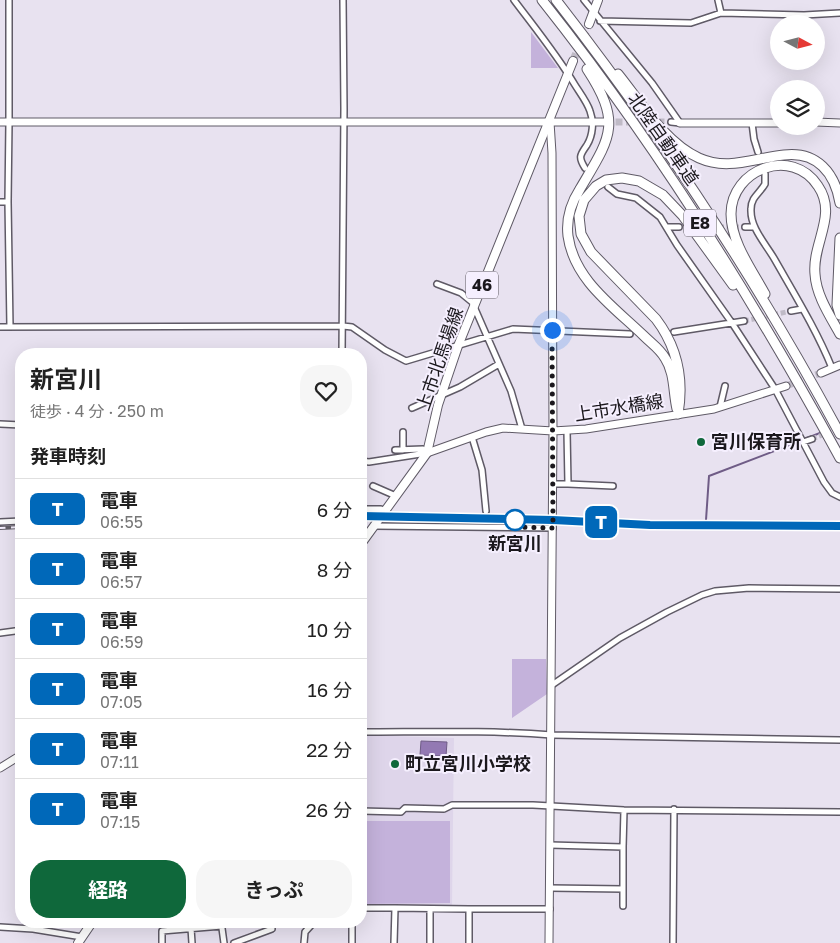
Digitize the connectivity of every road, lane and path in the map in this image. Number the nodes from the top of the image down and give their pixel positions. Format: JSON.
{"nodes":[{"id":1,"x":9,"y":0,"type":"edge"},
{"id":2,"x":343,"y":0,"type":"edge"},
{"id":3,"x":514,"y":0,"type":"edge"},
{"id":4,"x":540,"y":0,"type":"edge"},
{"id":5,"x":584,"y":0,"type":"edge"},
{"id":6,"x":598,"y":0,"type":"edge"},
{"id":7,"x":718,"y":0,"type":"edge"},
{"id":8,"x":558,"y":3,"type":"edge"},
{"id":9,"x":593,"y":13,"type":"junction"},
{"id":10,"x":721,"y":13,"type":"junction"},
{"id":11,"x":840,"y":13,"type":"edge"},
{"id":12,"x":600,"y":21,"type":"junction"},
{"id":13,"x":589,"y":24,"type":"tunnel mouth"},
{"id":14,"x":573,"y":61,"type":"tunnel mouth"},
{"id":15,"x":568,"y":72,"type":"junction"},
{"id":16,"x":344,"y":121,"type":"junction"},
{"id":17,"x":0,"y":122,"type":"edge"},
{"id":18,"x":9,"y":122,"type":"junction"},
{"id":19,"x":550,"y":122,"type":"junction"},
{"id":20,"x":592,"y":122,"type":"junction"},
{"id":21,"x":605,"y":122,"type":"tunnel mouth"},
{"id":22,"x":671,"y":122,"type":"tunnel mouth"},
{"id":23,"x":825,"y":122,"type":"edge"},
{"id":24,"x":680,"y":123,"type":"junction"},
{"id":25,"x":770,"y":123,"type":"edge"},
{"id":26,"x":840,"y":123,"type":"edge"},
{"id":27,"x":752,"y":124,"type":"junction"},
{"id":28,"x":758,"y":152,"type":"dead end"},
{"id":29,"x":585,"y":168,"type":"dead end"},
{"id":30,"x":765,"y":174,"type":"dead end"},
{"id":31,"x":608,"y":187,"type":"dead end"},
{"id":32,"x":0,"y":202,"type":"edge"},
{"id":33,"x":8,"y":202,"type":"junction"},
{"id":34,"x":840,"y":203,"type":"edge"},
{"id":35,"x":667,"y":227,"type":"junction"},
{"id":36,"x":679,"y":227,"type":"dead end"},
{"id":37,"x":744,"y":227,"type":"tunnel mouth"},
{"id":38,"x":754,"y":227,"type":"junction"},
{"id":39,"x":840,"y":238,"type":"edge"},
{"id":40,"x":437,"y":284,"type":"dead end"},
{"id":41,"x":474,"y":307,"type":"junction"},
{"id":42,"x":802,"y":309,"type":"junction"},
{"id":43,"x":791,"y":311,"type":"tunnel mouth"},
{"id":44,"x":840,"y":315,"type":"edge"},
{"id":45,"x":744,"y":321,"type":"tunnel mouth"},
{"id":46,"x":732,"y":323,"type":"junction"},
{"id":47,"x":343,"y":326,"type":"junction"},
{"id":48,"x":0,"y":327,"type":"edge"},
{"id":49,"x":10,"y":327,"type":"junction"},
{"id":50,"x":552,"y":330,"type":"junction"},
{"id":51,"x":674,"y":332,"type":"dead end"},
{"id":52,"x":630,"y":334,"type":"dead end"},
{"id":53,"x":840,"y":334,"type":"edge"},
{"id":54,"x":488,"y":336,"type":"junction"},
{"id":55,"x":458,"y":346,"type":"junction"},
{"id":56,"x":342,"y":348,"type":"edge"},
{"id":57,"x":781,"y":353,"type":"junction"},
{"id":58,"x":499,"y":364,"type":"junction"},
{"id":59,"x":840,"y":365,"type":"edge"},
{"id":60,"x":832,"y":368,"type":"junction"},
{"id":61,"x":821,"y":373,"type":"tunnel mouth"},
{"id":62,"x":725,"y":386,"type":"dead end"},
{"id":63,"x":786,"y":386,"type":"tunnel mouth"},
{"id":64,"x":775,"y":389,"type":"junction"},
{"id":65,"x":441,"y":396,"type":"junction"},
{"id":66,"x":412,"y":408,"type":"dead end"},
{"id":67,"x":720,"y":408,"type":"junction"},
{"id":68,"x":828,"y":411,"type":"junction"},
{"id":69,"x":678,"y":414,"type":"junction"},
{"id":70,"x":0,"y":424,"type":"edge"},
{"id":71,"x":15,"y":425,"type":"edge"},
{"id":72,"x":522,"y":429,"type":"junction"},
{"id":73,"x":553,"y":431,"type":"junction"},
{"id":74,"x":567,"y":431,"type":"junction"},
{"id":75,"x":402,"y":432,"type":"dead end"},
{"id":76,"x":840,"y":434,"type":"edge"},
{"id":77,"x":472,"y":437,"type":"junction"},
{"id":78,"x":812,"y":439,"type":"tunnel mouth"},
{"id":79,"x":803,"y":442,"type":"junction"},
{"id":80,"x":395,"y":450,"type":"dead end"},
{"id":81,"x":403,"y":450,"type":"junction"},
{"id":82,"x":427,"y":453,"type":"junction"},
{"id":83,"x":840,"y":458,"type":"edge"},
{"id":84,"x":367,"y":462,"type":"edge"},
{"id":85,"x":553,"y":484,"type":"junction"},
{"id":86,"x":568,"y":484,"type":"junction"},
{"id":87,"x":373,"y":486,"type":"dead end"},
{"id":88,"x":613,"y":486,"type":"dead end"},
{"id":89,"x":396,"y":496,"type":"junction"},
{"id":90,"x":840,"y":498,"type":"edge"},
{"id":91,"x":367,"y":510,"type":"edge"},
{"id":92,"x":385,"y":511,"type":"junction"},
{"id":93,"x":486,"y":511,"type":"dead end"},
{"id":94,"x":15,"y":521,"type":"edge"},
{"id":95,"x":0,"y":522,"type":"edge"},
{"id":96,"x":374,"y":526,"type":"junction"},
{"id":97,"x":553,"y":528,"type":"junction"},
{"id":98,"x":367,"y":536,"type":"edge"},
{"id":99,"x":840,"y":589,"type":"edge"},
{"id":100,"x":15,"y":632,"type":"dead end"},
{"id":101,"x":0,"y":633,"type":"edge"},
{"id":102,"x":552,"y":685,"type":"junction"},
{"id":103,"x":367,"y":732,"type":"edge"},
{"id":104,"x":552,"y":735,"type":"junction"},
{"id":105,"x":840,"y":740,"type":"edge"},
{"id":106,"x":15,"y":759,"type":"edge"},
{"id":107,"x":0,"y":768,"type":"edge"},
{"id":108,"x":550,"y":807,"type":"junction"},
{"id":109,"x":674,"y":809,"type":"junction"},
{"id":110,"x":624,"y":810,"type":"junction"},
{"id":111,"x":367,"y":811,"type":"edge"},
{"id":112,"x":840,"y":812,"type":"edge"},
{"id":113,"x":550,"y":845,"type":"junction"},
{"id":114,"x":623,"y":847,"type":"junction"},
{"id":115,"x":550,"y":888,"type":"junction"},
{"id":116,"x":623,"y":889,"type":"junction"},
{"id":117,"x":623,"y":906,"type":"dead end"},
{"id":118,"x":367,"y":908,"type":"edge"},
{"id":119,"x":395,"y":908,"type":"junction"},
{"id":120,"x":430,"y":909,"type":"junction"},
{"id":121,"x":469,"y":909,"type":"junction"},
{"id":122,"x":550,"y":910,"type":"junction"},
{"id":123,"x":0,"y":927,"type":"edge"},
{"id":124,"x":15,"y":928,"type":"edge"},
{"id":125,"x":16,"y":928,"type":"edge"},
{"id":126,"x":88,"y":928,"type":"edge"},
{"id":127,"x":191,"y":928,"type":"joint"},
{"id":128,"x":222,"y":928,"type":"edge"},
{"id":129,"x":272,"y":928,"type":"edge"},
{"id":130,"x":309,"y":928,"type":"edge"},
{"id":131,"x":352,"y":928,"type":"edge"},
{"id":132,"x":80,"y":940,"type":"edge"},
{"id":133,"x":162,"y":943,"type":"edge"},
{"id":134,"x":192,"y":943,"type":"edge"},
{"id":135,"x":224,"y":943,"type":"edge"},
{"id":136,"x":234,"y":943,"type":"edge"},
{"id":137,"x":304,"y":943,"type":"edge"},
{"id":138,"x":352,"y":943,"type":"edge"},
{"id":139,"x":394,"y":943,"type":"edge"},
{"id":140,"x":430,"y":943,"type":"edge"},
{"id":141,"x":469,"y":943,"type":"edge"},
{"id":142,"x":549,"y":943,"type":"edge"},
{"id":143,"x":673,"y":943,"type":"edge"}],
"edges":[{"from":1,"to":18,"type":"street"},
{"from":2,"to":16,"type":"street"},
{"from":3,"to":15,"type":"street"},
{"from":4,"to":57,"type":"highway","name":"北陸自動車道","number":"E8"},
{"from":4,"to":69,"type":"highway"},
{"from":5,"to":9,"type":"street"},
{"from":6,"to":9,"type":"main road"},
{"from":7,"to":10,"type":"street"},
{"from":8,"to":34,"type":"highway"},
{"from":8,"to":68,"type":"highway","name":"北陸自動車道","number":"E8"},
{"from":9,"to":12,"type":"street"},
{"from":9,"to":13,"type":"main road"},
{"from":10,"to":11,"type":"street"},
{"from":10,"to":12,"type":"street"},
{"from":12,"to":24,"type":"street"},
{"from":14,"to":15,"type":"main road","name":"上市北馬場線","number":"46"},
{"from":15,"to":19,"type":"main road","name":"上市北馬場線","number":"46"},
{"from":15,"to":20,"type":"street"},
{"from":16,"to":18,"type":"street"},
{"from":16,"to":19,"type":"street"},
{"from":16,"to":47,"type":"street"},
{"from":17,"to":18,"type":"street"},
{"from":18,"to":33,"type":"street"},
{"from":19,"to":20,"type":"street"},
{"from":19,"to":41,"type":"main road","name":"上市北馬場線","number":"46"},
{"from":19,"to":50,"type":"street"},
{"from":20,"to":21,"type":"street"},
{"from":20,"to":29,"type":"street"},
{"from":22,"to":24,"type":"street"},
{"from":23,"to":26,"type":"street"},
{"from":24,"to":27,"type":"street"},
{"from":25,"to":27,"type":"street"},
{"from":27,"to":28,"type":"street"},
{"from":30,"to":38,"type":"street"},
{"from":31,"to":35,"type":"street"},
{"from":32,"to":33,"type":"street"},
{"from":33,"to":49,"type":"street"},
{"from":35,"to":36,"type":"street"},
{"from":35,"to":46,"type":"street"},
{"from":37,"to":38,"type":"street"},
{"from":38,"to":42,"type":"street"},
{"from":39,"to":44,"type":"highway"},
{"from":40,"to":41,"type":"street"},
{"from":41,"to":54,"type":"street"},
{"from":41,"to":55,"type":"main road","name":"上市北馬場線","number":"46"},
{"from":42,"to":43,"type":"street"},
{"from":42,"to":60,"type":"street"},
{"from":45,"to":46,"type":"street"},
{"from":46,"to":51,"type":"street"},
{"from":46,"to":64,"type":"street"},
{"from":47,"to":49,"type":"street"},
{"from":47,"to":55,"type":"street"},
{"from":47,"to":56,"type":"street"},
{"from":48,"to":49,"type":"street"},
{"from":50,"to":52,"type":"street"},
{"from":50,"to":54,"type":"street"},
{"from":50,"to":73,"type":"street"},
{"from":53,"to":68,"type":"highway"},
{"from":54,"to":55,"type":"street"},
{"from":54,"to":58,"type":"street"},
{"from":55,"to":65,"type":"main road","name":"上市北馬場線","number":"46"},
{"from":57,"to":69,"type":"highway"},
{"from":57,"to":83,"type":"highway","name":"北陸自動車道","number":"E8"},
{"from":58,"to":65,"type":"street"},
{"from":58,"to":72,"type":"street"},
{"from":59,"to":60,"type":"street"},
{"from":60,"to":61,"type":"street"},
{"from":62,"to":67,"type":"street"},
{"from":63,"to":64,"type":"street","name":"上市水橋線"},
{"from":64,"to":67,"type":"street","name":"上市水橋線"},
{"from":64,"to":79,"type":"street"},
{"from":65,"to":66,"type":"street"},
{"from":65,"to":82,"type":"main road","name":"上市北馬場線","number":"46"},
{"from":67,"to":69,"type":"street","name":"上市水橋線"},
{"from":68,"to":76,"type":"highway","name":"北陸自動車道","number":"E8"},
{"from":69,"to":74,"type":"street","name":"上市水橋線"},
{"from":70,"to":71,"type":"street"},
{"from":72,"to":73,"type":"street","name":"上市水橋線"},
{"from":72,"to":77,"type":"street","name":"上市水橋線"},
{"from":73,"to":74,"type":"street","name":"上市水橋線"},
{"from":73,"to":85,"type":"street"},
{"from":74,"to":86,"type":"street"},
{"from":75,"to":81,"type":"street"},
{"from":77,"to":82,"type":"street","name":"上市水橋線"},
{"from":77,"to":93,"type":"street"},
{"from":78,"to":79,"type":"street"},
{"from":79,"to":90,"type":"street"},
{"from":80,"to":81,"type":"street"},
{"from":81,"to":82,"type":"street"},
{"from":82,"to":84,"type":"street"},
{"from":82,"to":89,"type":"main road","name":"上市北馬場線","number":"46"},
{"from":85,"to":86,"type":"street"},
{"from":85,"to":97,"type":"street"},
{"from":86,"to":88,"type":"street"},
{"from":87,"to":89,"type":"street"},
{"from":89,"to":92,"type":"main road","name":"上市北馬場線","number":"46"},
{"from":91,"to":92,"type":"street"},
{"from":92,"to":96,"type":"main road","name":"上市北馬場線","number":"46"},
{"from":94,"to":95,"type":"street"},
{"from":96,"to":97,"type":"street"},
{"from":96,"to":98,"type":"main road","name":"上市北馬場線","number":"46"},
{"from":97,"to":102,"type":"street"},
{"from":99,"to":102,"type":"street"},
{"from":100,"to":101,"type":"street"},
{"from":102,"to":104,"type":"street"},
{"from":103,"to":104,"type":"street"},
{"from":104,"to":105,"type":"street"},
{"from":104,"to":108,"type":"street"},
{"from":106,"to":107,"type":"street"},
{"from":108,"to":110,"type":"street"},
{"from":108,"to":111,"type":"street"},
{"from":108,"to":113,"type":"street"},
{"from":109,"to":110,"type":"street"},
{"from":109,"to":112,"type":"street"},
{"from":109,"to":143,"type":"street"},
{"from":110,"to":114,"type":"street"},
{"from":113,"to":114,"type":"street"},
{"from":113,"to":115,"type":"street"},
{"from":114,"to":116,"type":"street"},
{"from":115,"to":116,"type":"street"},
{"from":115,"to":122,"type":"street"},
{"from":116,"to":117,"type":"street"},
{"from":118,"to":119,"type":"street"},
{"from":119,"to":120,"type":"street"},
{"from":119,"to":139,"type":"street"},
{"from":120,"to":121,"type":"street"},
{"from":120,"to":140,"type":"street"},
{"from":121,"to":122,"type":"street"},
{"from":121,"to":141,"type":"street"},
{"from":122,"to":142,"type":"street"},
{"from":123,"to":124,"type":"street"},
{"from":125,"to":132,"type":"street"},
{"from":126,"to":132,"type":"main road"},
{"from":127,"to":133,"type":"street"},
{"from":127,"to":134,"type":"street"},
{"from":128,"to":135,"type":"street"},
{"from":129,"to":136,"type":"street"},
{"from":130,"to":137,"type":"street"},
{"from":131,"to":138,"type":"street"}]}
